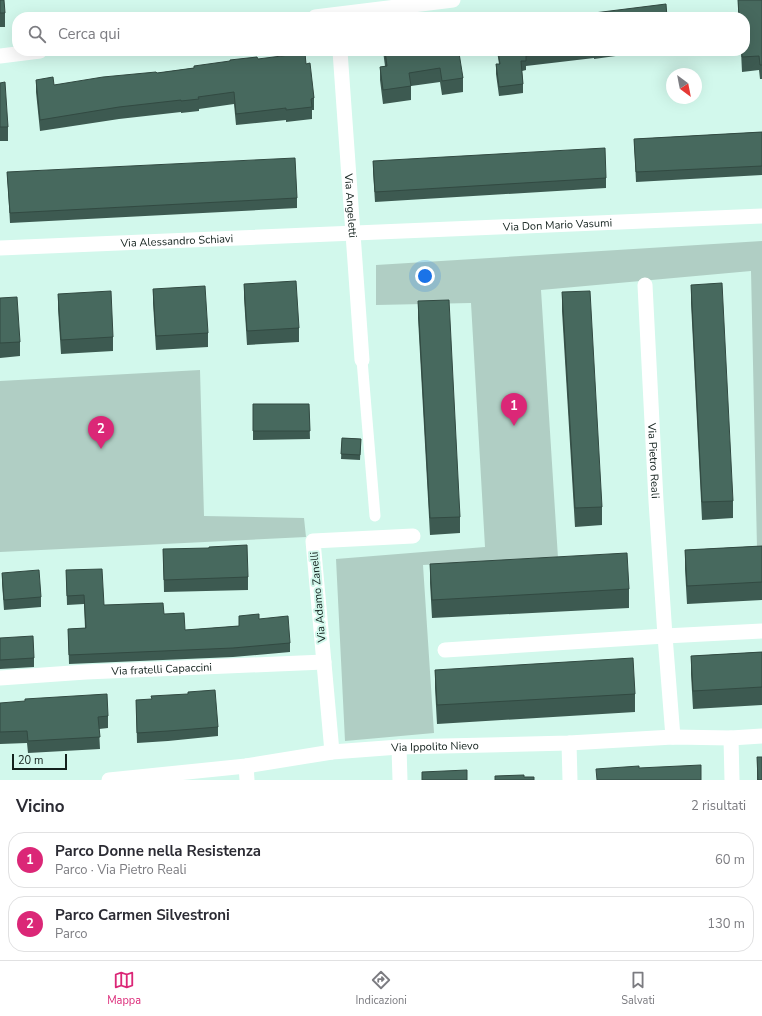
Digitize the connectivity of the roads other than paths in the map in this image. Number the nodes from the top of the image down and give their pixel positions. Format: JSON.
{"nodes":[{"id":1,"x":454,"y":0,"type":"edge"},
{"id":2,"x":367,"y":12,"type":"edge"},
{"id":3,"x":12,"y":54,"type":"edge"},
{"id":4,"x":0,"y":56,"type":"edge"},
{"id":5,"x":340,"y":56,"type":"edge"},
{"id":6,"x":762,"y":216,"type":"edge"},
{"id":7,"x":353,"y":234,"type":"junction"},
{"id":8,"x":0,"y":248,"type":"edge"},
{"id":9,"x":645,"y":285,"type":"dead end"},
{"id":10,"x":362,"y":360,"type":"joint"},
{"id":11,"x":375,"y":516,"type":"dead end"},
{"id":12,"x":413,"y":536,"type":"dead end"},
{"id":13,"x":762,"y":631,"type":"edge"},
{"id":14,"x":665,"y":636,"type":"junction"},
{"id":15,"x":445,"y":650,"type":"dead end"},
{"id":16,"x":324,"y":662,"type":"junction"},
{"id":17,"x":0,"y":678,"type":"edge"},
{"id":18,"x":762,"y":736,"type":"edge"},
{"id":19,"x":673,"y":737,"type":"junction"},
{"id":20,"x":731,"y":738,"type":"junction"},
{"id":21,"x":569,"y":743,"type":"junction"},
{"id":22,"x":399,"y":747,"type":"junction"},
{"id":23,"x":332,"y":752,"type":"junction"},
{"id":24,"x":247,"y":773,"type":"edge"},
{"id":25,"x":109,"y":780,"type":"edge"},
{"id":26,"x":400,"y":780,"type":"edge"},
{"id":27,"x":570,"y":780,"type":"edge"},
{"id":28,"x":732,"y":780,"type":"edge"}],
"edges":[{"from":1,"to":2,"type":"street"},
{"from":3,"to":4,"type":"street"},
{"from":5,"to":7,"type":"street","name":"Via Angeletti"},
{"from":6,"to":7,"type":"street","name":"Via Don Mario Vasumi"},
{"from":7,"to":8,"type":"street","name":"Via Alessandro Schiavi"},
{"from":7,"to":10,"type":"street","name":"Via Angeletti"},
{"from":9,"to":14,"type":"street","name":"Via Pietro Reali"},
{"from":10,"to":11,"type":"street"},
{"from":12,"to":16,"type":"street","name":"Via Adamo Zanelli"},
{"from":13,"to":14,"type":"street"},
{"from":14,"to":15,"type":"street"},
{"from":14,"to":19,"type":"street","name":"Via Pietro Reali"},
{"from":16,"to":17,"type":"street","name":"Via fratelli Capaccini"},
{"from":16,"to":23,"type":"street","name":"Via Adamo Zanelli"},
{"from":18,"to":20,"type":"street","name":"Via Ippolito Nievo"},
{"from":19,"to":20,"type":"street","name":"Via Ippolito Nievo"},
{"from":19,"to":21,"type":"street","name":"Via Ippolito Nievo"},
{"from":20,"to":28,"type":"street"},
{"from":21,"to":22,"type":"street","name":"Via Ippolito Nievo"},
{"from":21,"to":27,"type":"street"},
{"from":22,"to":23,"type":"street","name":"Via Ippolito Nievo"},
{"from":22,"to":26,"type":"street"},
{"from":23,"to":24,"type":"street","name":"Via Ippolito Nievo"},
{"from":24,"to":25,"type":"street","name":"Via Ippolito Nievo"}]}
